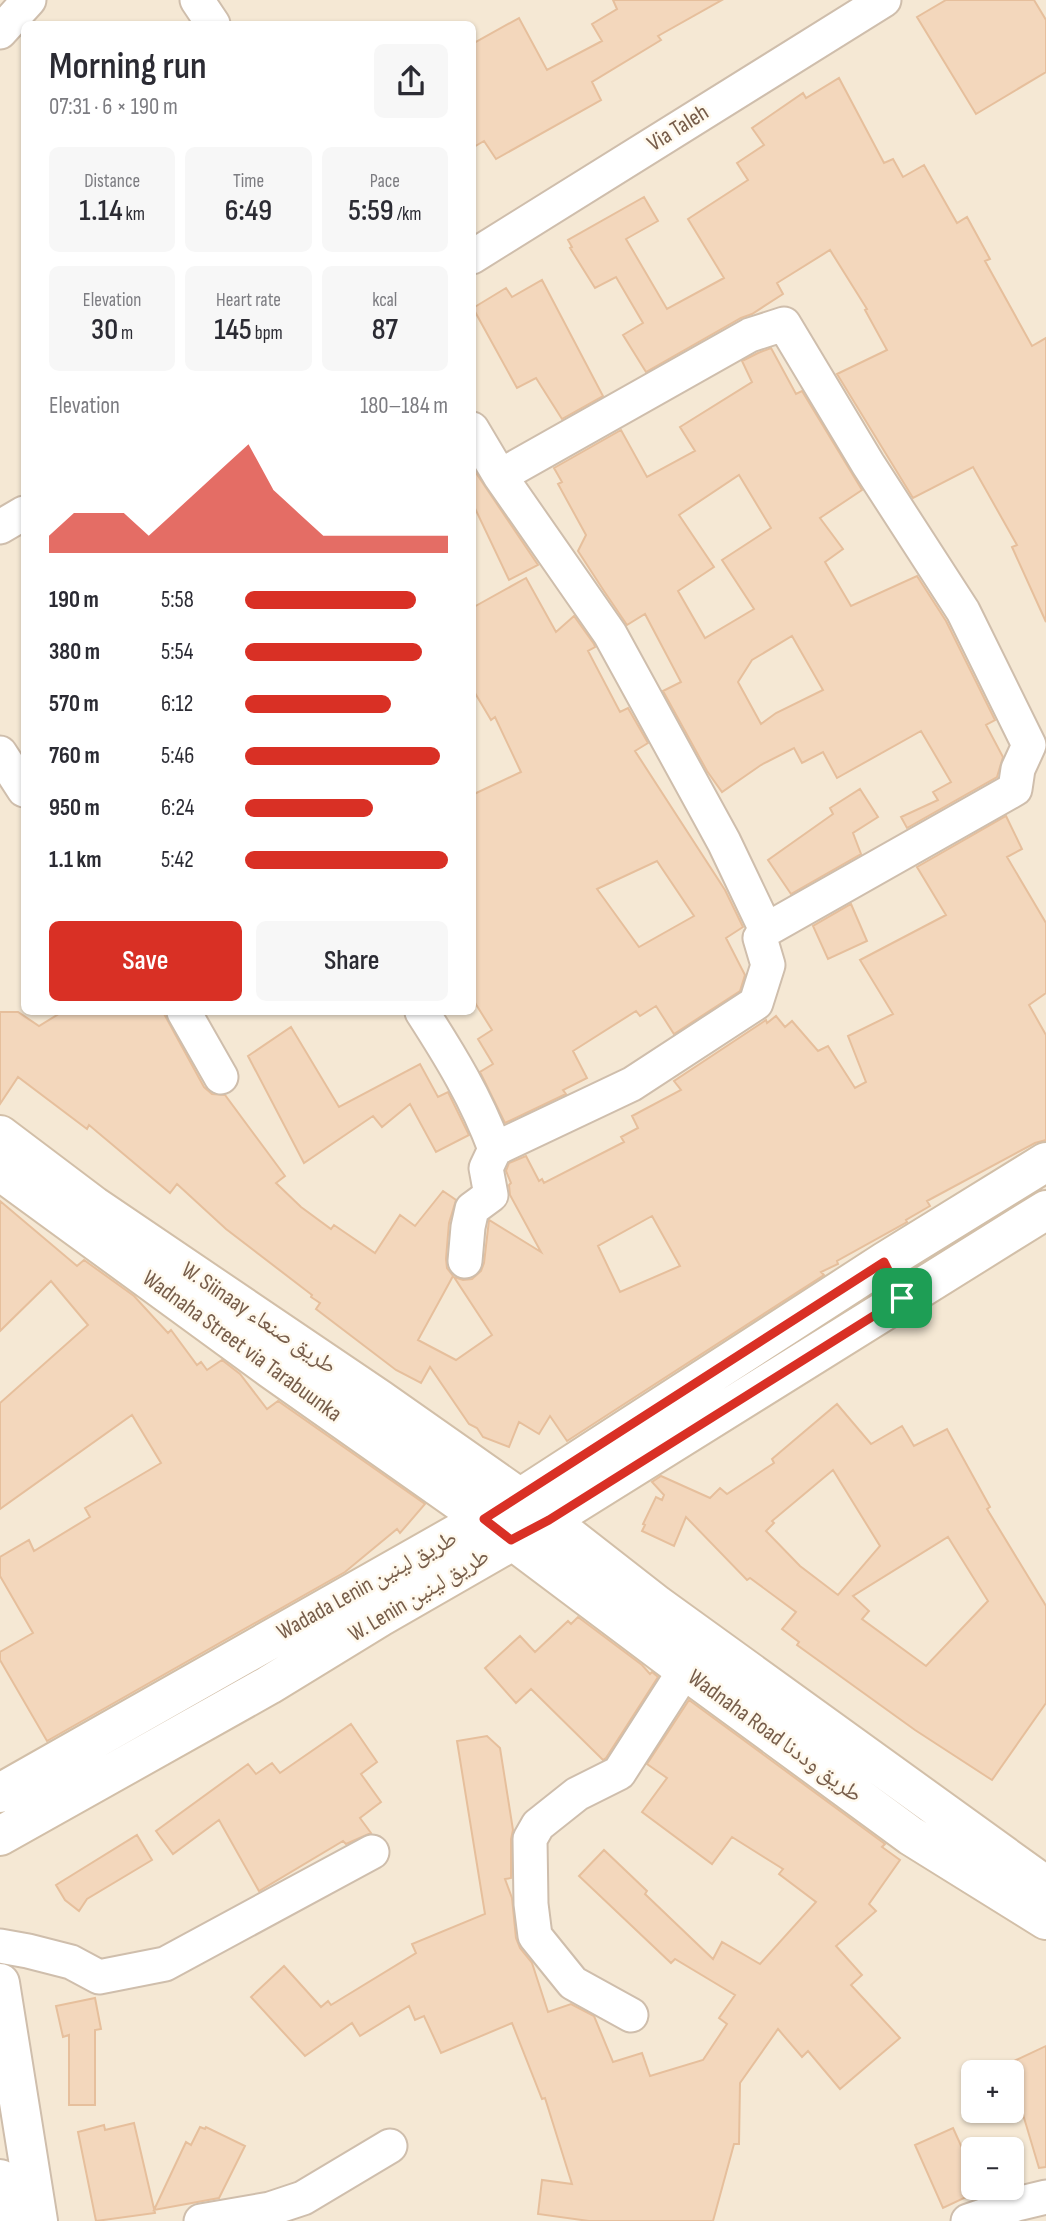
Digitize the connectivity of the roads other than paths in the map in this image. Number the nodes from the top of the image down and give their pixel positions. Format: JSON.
{"nodes":[{"id":1,"x":29,"y":0,"type":"edge"},
{"id":2,"x":197,"y":0,"type":"edge"},
{"id":3,"x":884,"y":0,"type":"edge"},
{"id":4,"x":212,"y":21,"type":"edge"},
{"id":5,"x":0,"y":32,"type":"edge"},
{"id":6,"x":476,"y":255,"type":"edge"},
{"id":7,"x":476,"y":436,"type":"edge"},
{"id":8,"x":500,"y":476,"type":"junction"},
{"id":9,"x":21,"y":515,"type":"edge"},
{"id":10,"x":0,"y":527,"type":"edge"},
{"id":11,"x":0,"y":753,"type":"edge"},
{"id":12,"x":21,"y":785,"type":"edge"},
{"id":13,"x":766,"y":930,"type":"junction"},
{"id":14,"x":186,"y":1015,"type":"edge"},
{"id":15,"x":424,"y":1015,"type":"edge"},
{"id":16,"x":221,"y":1077,"type":"dead end"},
{"id":17,"x":0,"y":1135,"type":"edge"},
{"id":18,"x":495,"y":1149,"type":"junction"},
{"id":19,"x":1046,"y":1162,"type":"edge"},
{"id":20,"x":0,"y":1171,"type":"edge"},
{"id":21,"x":1046,"y":1210,"type":"edge"},
{"id":22,"x":465,"y":1261,"type":"dead end"},
{"id":23,"x":884,"y":1262,"type":"junction"},
{"id":24,"x":902,"y":1298,"type":"junction"},
{"id":25,"x":286,"y":1358,"type":"junction"},
{"id":26,"x":534,"y":1509,"type":"junction"},
{"id":27,"x":498,"y":1530,"type":"junction"},
{"id":28,"x":685,"y":1670,"type":"junction"},
{"id":29,"x":0,"y":1793,"type":"edge"},
{"id":30,"x":0,"y":1836,"type":"edge"},
{"id":31,"x":372,"y":1852,"type":"dead end"},
{"id":32,"x":1046,"y":1886,"type":"edge"},
{"id":33,"x":1046,"y":1920,"type":"edge"},
{"id":34,"x":0,"y":1946,"type":"edge"},
{"id":35,"x":0,"y":1983,"type":"edge"},
{"id":36,"x":631,"y":2015,"type":"dead end"},
{"id":37,"x":390,"y":2146,"type":"dead end"},
{"id":38,"x":0,"y":2179,"type":"edge"},
{"id":39,"x":1046,"y":2197,"type":"edge"},
{"id":40,"x":8,"y":2221,"type":"edge"},
{"id":41,"x":38,"y":2221,"type":"edge"},
{"id":42,"x":201,"y":2221,"type":"edge"},
{"id":43,"x":968,"y":2221,"type":"edge"}],
"edges":[{"from":1,"to":5,"type":"street"},
{"from":2,"to":4,"type":"street"},
{"from":3,"to":6,"type":"street","name":"Via Taleh"},
{"from":7,"to":8,"type":"street"},
{"from":8,"to":13,"type":"street"},
{"from":8,"to":13,"type":"street"},
{"from":9,"to":10,"type":"street"},
{"from":11,"to":12,"type":"street"},
{"from":13,"to":18,"type":"street"},
{"from":14,"to":16,"type":"street"},
{"from":15,"to":18,"type":"street"},
{"from":17,"to":25,"type":"main road","name":"W. Siinaay طريق صنعاء"},
{"from":18,"to":22,"type":"street"},
{"from":19,"to":23,"type":"main road"},
{"from":20,"to":25,"type":"main road","name":"Wadnaha Street via Tarabuunka"},
{"from":21,"to":24,"type":"main road","name":"W. Lenin طريق لينين"},
{"from":23,"to":24,"type":"main road"},
{"from":23,"to":26,"type":"main road"},
{"from":24,"to":26,"type":"main road","name":"W. Lenin طريق لينين"},
{"from":25,"to":26,"type":"main road","name":"W. Siinaay طريق صنعاء"},
{"from":25,"to":27,"type":"main road","name":"Wadnaha Street via Tarabuunka"},
{"from":26,"to":27,"type":"main road","name":"W. Lenin طريق لينين"},
{"from":26,"to":32,"type":"main road","name":"Wadnaha Road طريق وددنا"},
{"from":27,"to":28,"type":"main road","name":"Wadnaha Road طريق وددنا"},
{"from":27,"to":29,"type":"main road","name":"Wadada Lenin طريق لينين"},
{"from":27,"to":30,"type":"main road","name":"W. Lenin طريق لينين"},
{"from":28,"to":33,"type":"main road","name":"Wadnaha Road طريق وددنا"},
{"from":28,"to":36,"type":"street"},
{"from":31,"to":34,"type":"street"},
{"from":35,"to":41,"type":"main road"},
{"from":37,"to":42,"type":"street"},
{"from":38,"to":40,"type":"main road"},
{"from":39,"to":43,"type":"street"}]}
